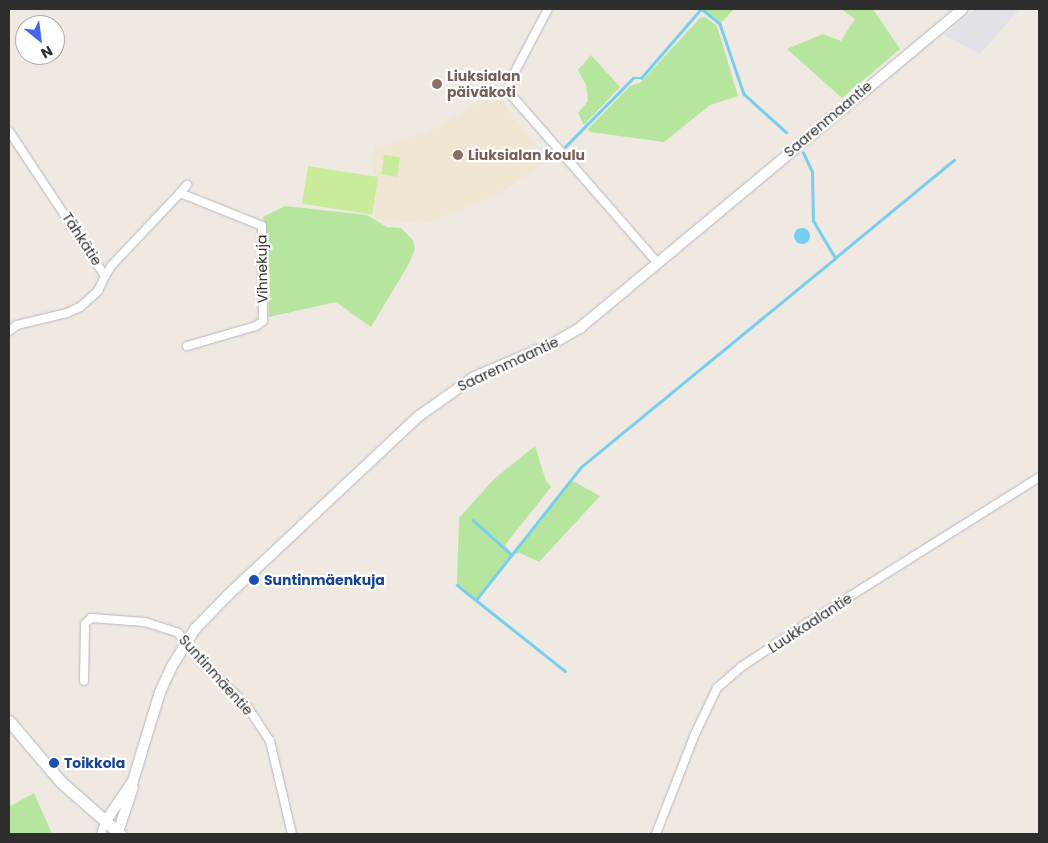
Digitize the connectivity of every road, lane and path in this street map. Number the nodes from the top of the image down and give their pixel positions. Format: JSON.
{"nodes":[{"id":1,"x":548,"y":9,"type":"edge"},
{"id":2,"x":962,"y":9,"type":"edge"},
{"id":3,"x":9,"y":131,"type":"edge"},
{"id":4,"x":187,"y":185,"type":"dead end"},
{"id":5,"x":180,"y":193,"type":"junction"},
{"id":6,"x":658,"y":263,"type":"junction"},
{"id":7,"x":106,"y":276,"type":"junction"},
{"id":8,"x":9,"y":331,"type":"edge"},
{"id":9,"x":187,"y":346,"type":"dead end"},
{"id":10,"x":1039,"y":477,"type":"edge"},
{"id":11,"x":187,"y":640,"type":"junction"},
{"id":12,"x":84,"y":681,"type":"dead end"},
{"id":13,"x":9,"y":721,"type":"edge"},
{"id":14,"x":133,"y":781,"type":"junction"},
{"id":15,"x":105,"y":822,"type":"junction"},
{"id":16,"x":100,"y":834,"type":"edge"},
{"id":17,"x":118,"y":834,"type":"edge"},
{"id":18,"x":292,"y":834,"type":"edge"},
{"id":19,"x":656,"y":834,"type":"edge"}],
"edges":[{"from":1,"to":6,"type":"street"},
{"from":2,"to":6,"type":"street","name":"Saarenmaantie"},
{"from":3,"to":7,"type":"street","name":"Tähkätie"},
{"from":4,"to":5,"type":"street"},
{"from":5,"to":7,"type":"street"},
{"from":5,"to":9,"type":"street","name":"Vihnekuja"},
{"from":6,"to":11,"type":"street","name":"Saarenmaantie"},
{"from":7,"to":8,"type":"street","name":"Tähkätie"},
{"from":10,"to":19,"type":"street","name":"Luukkaalantie"},
{"from":11,"to":12,"type":"street","name":"Suntinmäentie"},
{"from":11,"to":14,"type":"street","name":"Saarenmaantie"},
{"from":11,"to":18,"type":"street","name":"Suntinmäentie"},
{"from":13,"to":15,"type":"main road"},
{"from":14,"to":15,"type":"street","name":"Saarenmaantie"},
{"from":14,"to":17,"type":"street","name":"Saarenmaantie"},
{"from":15,"to":16,"type":"street"},
{"from":15,"to":17,"type":"main road"}]}
